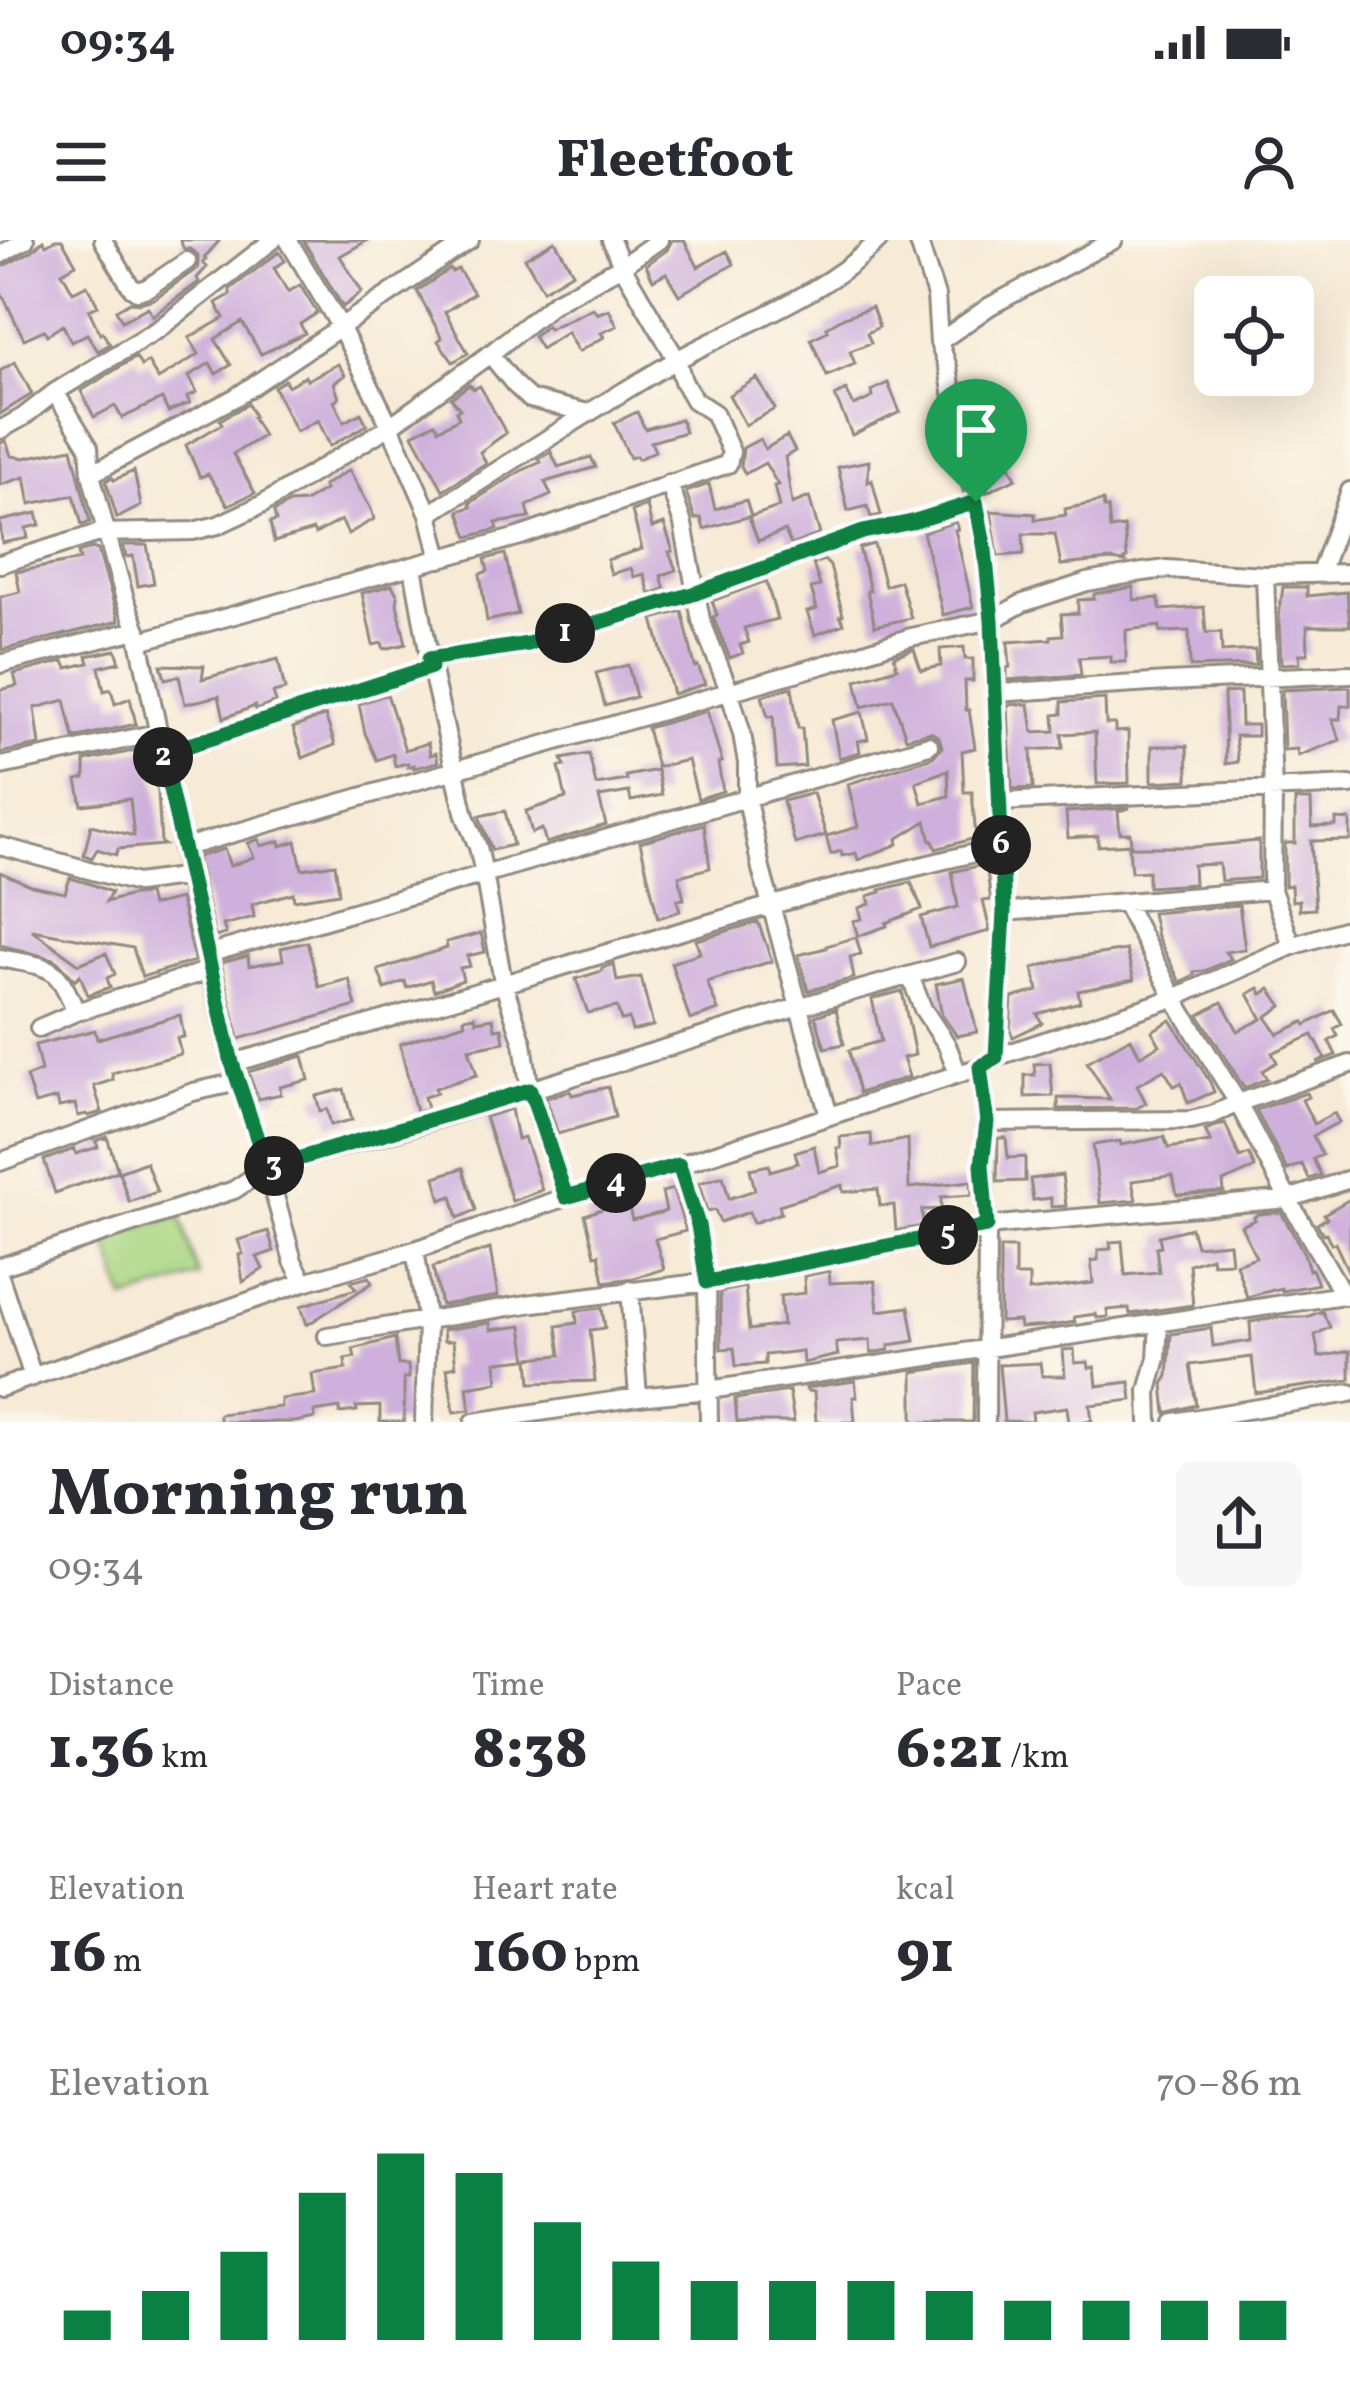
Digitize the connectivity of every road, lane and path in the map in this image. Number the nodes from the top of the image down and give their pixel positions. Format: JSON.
{"nodes":[{"id":1,"x":25,"y":240,"type":"edge"},
{"id":2,"x":103,"y":240,"type":"edge"},
{"id":3,"x":273,"y":240,"type":"edge"},
{"id":4,"x":288,"y":240,"type":"edge"},
{"id":5,"x":470,"y":240,"type":"edge"},
{"id":6,"x":610,"y":240,"type":"edge"},
{"id":7,"x":659,"y":240,"type":"edge"},
{"id":8,"x":879,"y":240,"type":"edge"},
{"id":9,"x":919,"y":240,"type":"edge"},
{"id":10,"x":1114,"y":240,"type":"edge"},
{"id":11,"x":0,"y":255,"type":"edge"},
{"id":12,"x":187,"y":261,"type":"dead end"},
{"id":13,"x":622,"y":266,"type":"junction"},
{"id":14,"x":340,"y":326,"type":"junction"},
{"id":15,"x":939,"y":341,"type":"junction"},
{"id":16,"x":490,"y":353,"type":"junction"},
{"id":17,"x":677,"y":360,"type":"junction"},
{"id":18,"x":55,"y":392,"type":"junction"},
{"id":19,"x":588,"y":412,"type":"junction"},
{"id":20,"x":390,"y":426,"type":"junction"},
{"id":21,"x":0,"y":430,"type":"edge"},
{"id":22,"x":92,"y":474,"type":"junction"},
{"id":23,"x":669,"y":483,"type":"junction"},
{"id":24,"x":1350,"y":490,"type":"edge"},
{"id":25,"x":976,"y":502,"type":"junction"},
{"id":26,"x":429,"y":514,"type":"junction"},
{"id":27,"x":106,"y":535,"type":"junction"},
{"id":28,"x":440,"y":559,"type":"junction"},
{"id":29,"x":0,"y":564,"type":"edge"},
{"id":30,"x":413,"y":567,"type":"junction"},
{"id":31,"x":1320,"y":573,"type":"junction"},
{"id":32,"x":1350,"y":573,"type":"edge"},
{"id":33,"x":1265,"y":575,"type":"junction"},
{"id":34,"x":696,"y":593,"type":"junction"},
{"id":35,"x":992,"y":620,"type":"junction"},
{"id":36,"x":139,"y":636,"type":"junction"},
{"id":37,"x":430,"y":663,"type":"junction"},
{"id":38,"x":0,"y":664,"type":"edge"},
{"id":39,"x":1350,"y":674,"type":"edge"},
{"id":40,"x":1267,"y":677,"type":"junction"},
{"id":41,"x":729,"y":691,"type":"junction"},
{"id":42,"x":996,"y":693,"type":"junction"},
{"id":43,"x":157,"y":733,"type":"junction"},
{"id":44,"x":929,"y":745,"type":"dead end"},
{"id":45,"x":162,"y":754,"type":"junction"},
{"id":46,"x":1,"y":766,"type":"edge"},
{"id":47,"x":456,"y":771,"type":"junction"},
{"id":48,"x":1350,"y":785,"type":"edge"},
{"id":49,"x":1273,"y":791,"type":"junction"},
{"id":50,"x":748,"y":799,"type":"junction"},
{"id":51,"x":999,"y":802,"type":"junction"},
{"id":52,"x":0,"y":846,"type":"edge"},
{"id":53,"x":182,"y":848,"type":"junction"},
{"id":54,"x":1001,"y":848,"type":"junction"},
{"id":55,"x":484,"y":873,"type":"junction"},
{"id":56,"x":189,"y":876,"type":"junction"},
{"id":57,"x":1272,"y":890,"type":"junction"},
{"id":58,"x":1125,"y":903,"type":"junction"},
{"id":59,"x":773,"y":906,"type":"junction"},
{"id":60,"x":1004,"y":912,"type":"junction"},
{"id":61,"x":1350,"y":928,"type":"edge"},
{"id":62,"x":1292,"y":946,"type":"junction"},
{"id":63,"x":0,"y":958,"type":"edge"},
{"id":64,"x":209,"y":962,"type":"junction"},
{"id":65,"x":957,"y":962,"type":"dead end"},
{"id":66,"x":910,"y":976,"type":"junction"},
{"id":67,"x":503,"y":982,"type":"junction"},
{"id":68,"x":1174,"y":998,"type":"junction"},
{"id":69,"x":798,"y":1007,"type":"junction"},
{"id":70,"x":76,"y":1012,"type":"junction"},
{"id":71,"x":39,"y":1028,"type":"dead end"},
{"id":72,"x":988,"y":1062,"type":"junction"},
{"id":73,"x":1350,"y":1064,"type":"edge"},
{"id":74,"x":235,"y":1072,"type":"junction"},
{"id":75,"x":958,"y":1074,"type":"junction"},
{"id":76,"x":530,"y":1090,"type":"junction"},
{"id":77,"x":1238,"y":1102,"type":"junction"},
{"id":78,"x":830,"y":1116,"type":"junction"},
{"id":79,"x":987,"y":1122,"type":"junction"},
{"id":80,"x":0,"y":1162,"type":"edge"},
{"id":81,"x":679,"y":1165,"type":"junction"},
{"id":82,"x":267,"y":1168,"type":"junction"},
{"id":83,"x":1350,"y":1180,"type":"edge"},
{"id":84,"x":566,"y":1197,"type":"junction"},
{"id":85,"x":1288,"y":1198,"type":"junction"},
{"id":86,"x":987,"y":1226,"type":"junction"},
{"id":87,"x":415,"y":1250,"type":"junction"},
{"id":88,"x":0,"y":1267,"type":"edge"},
{"id":89,"x":0,"y":1277,"type":"edge"},
{"id":90,"x":304,"y":1282,"type":"junction"},
{"id":91,"x":707,"y":1282,"type":"junction"},
{"id":92,"x":630,"y":1290,"type":"junction"},
{"id":93,"x":1347,"y":1295,"type":"edge"},
{"id":94,"x":427,"y":1322,"type":"junction"},
{"id":95,"x":1159,"y":1323,"type":"junction"},
{"id":96,"x":327,"y":1336,"type":"dead end"},
{"id":97,"x":986,"y":1348,"type":"junction"},
{"id":98,"x":33,"y":1377,"type":"junction"},
{"id":99,"x":0,"y":1388,"type":"edge"},
{"id":100,"x":709,"y":1390,"type":"junction"},
{"id":101,"x":1350,"y":1394,"type":"edge"},
{"id":102,"x":638,"y":1397,"type":"junction"},
{"id":103,"x":1262,"y":1415,"type":"edge"},
{"id":104,"x":424,"y":1422,"type":"edge"},
{"id":105,"x":474,"y":1422,"type":"edge"},
{"id":106,"x":709,"y":1422,"type":"edge"},
{"id":107,"x":986,"y":1422,"type":"edge"},
{"id":108,"x":1149,"y":1422,"type":"edge"},
{"id":109,"x":1174,"y":1422,"type":"edge"}],
"edges":[{"from":1,"to":11,"type":"street"},
{"from":2,"to":12,"type":"street"},
{"from":3,"to":18,"type":"street"},
{"from":4,"to":14,"type":"street"},
{"from":5,"to":14,"type":"street"},
{"from":6,"to":13,"type":"street"},
{"from":7,"to":13,"type":"street"},
{"from":8,"to":17,"type":"street"},
{"from":9,"to":15,"type":"street"},
{"from":10,"to":15,"type":"street"},
{"from":13,"to":16,"type":"street"},
{"from":13,"to":17,"type":"street"},
{"from":14,"to":20,"type":"street"},
{"from":14,"to":22,"type":"street"},
{"from":15,"to":25,"type":"street"},
{"from":16,"to":19,"type":"street"},
{"from":16,"to":20,"type":"street"},
{"from":17,"to":19,"type":"street"},
{"from":17,"to":23,"type":"street"},
{"from":18,"to":21,"type":"street"},
{"from":18,"to":22,"type":"street"},
{"from":19,"to":26,"type":"street"},
{"from":20,"to":26,"type":"street"},
{"from":20,"to":27,"type":"street"},
{"from":22,"to":27,"type":"street"},
{"from":23,"to":28,"type":"street"},
{"from":23,"to":34,"type":"street"},
{"from":24,"to":31,"type":"street"},
{"from":25,"to":34,"type":"street"},
{"from":25,"to":35,"type":"street"},
{"from":26,"to":28,"type":"street"},
{"from":27,"to":29,"type":"street"},
{"from":27,"to":36,"type":"street"},
{"from":28,"to":30,"type":"street"},
{"from":30,"to":36,"type":"street"},
{"from":30,"to":37,"type":"street"},
{"from":31,"to":32,"type":"street"},
{"from":31,"to":33,"type":"street"},
{"from":33,"to":35,"type":"street"},
{"from":33,"to":40,"type":"street"},
{"from":34,"to":37,"type":"street"},
{"from":34,"to":41,"type":"street"},
{"from":35,"to":41,"type":"street"},
{"from":35,"to":42,"type":"street"},
{"from":36,"to":38,"type":"street"},
{"from":36,"to":43,"type":"street"},
{"from":37,"to":45,"type":"street"},
{"from":37,"to":47,"type":"street"},
{"from":39,"to":40,"type":"street"},
{"from":40,"to":42,"type":"street"},
{"from":40,"to":49,"type":"street"},
{"from":41,"to":47,"type":"street"},
{"from":41,"to":50,"type":"street"},
{"from":42,"to":51,"type":"street"},
{"from":43,"to":45,"type":"street"},
{"from":43,"to":46,"type":"street"},
{"from":44,"to":50,"type":"street"},
{"from":45,"to":53,"type":"street"},
{"from":47,"to":53,"type":"street"},
{"from":47,"to":55,"type":"street"},
{"from":48,"to":49,"type":"street"},
{"from":49,"to":51,"type":"street"},
{"from":49,"to":57,"type":"street"},
{"from":50,"to":55,"type":"street"},
{"from":50,"to":59,"type":"street"},
{"from":51,"to":54,"type":"street"},
{"from":52,"to":56,"type":"street"},
{"from":53,"to":56,"type":"street"},
{"from":54,"to":59,"type":"street"},
{"from":54,"to":60,"type":"street"},
{"from":55,"to":64,"type":"street"},
{"from":55,"to":67,"type":"street"},
{"from":56,"to":64,"type":"street"},
{"from":57,"to":58,"type":"street"},
{"from":57,"to":62,"type":"street"},
{"from":58,"to":60,"type":"street"},
{"from":58,"to":68,"type":"street"},
{"from":59,"to":67,"type":"street"},
{"from":59,"to":69,"type":"street"},
{"from":60,"to":72,"type":"street"},
{"from":61,"to":62,"type":"street"},
{"from":62,"to":68,"type":"street"},
{"from":63,"to":70,"type":"street"},
{"from":64,"to":70,"type":"street"},
{"from":64,"to":74,"type":"street"},
{"from":65,"to":66,"type":"street"},
{"from":66,"to":69,"type":"street"},
{"from":66,"to":75,"type":"street"},
{"from":67,"to":74,"type":"street"},
{"from":67,"to":76,"type":"street"},
{"from":68,"to":72,"type":"street"},
{"from":68,"to":77,"type":"street"},
{"from":69,"to":76,"type":"street"},
{"from":69,"to":78,"type":"street"},
{"from":70,"to":71,"type":"street"},
{"from":72,"to":75,"type":"street"},
{"from":72,"to":79,"type":"street"},
{"from":73,"to":77,"type":"street"},
{"from":74,"to":80,"type":"street"},
{"from":74,"to":82,"type":"street"},
{"from":75,"to":78,"type":"street"},
{"from":76,"to":82,"type":"street"},
{"from":76,"to":84,"type":"street"},
{"from":77,"to":79,"type":"street"},
{"from":77,"to":85,"type":"street"},
{"from":78,"to":81,"type":"street"},
{"from":79,"to":86,"type":"street"},
{"from":81,"to":84,"type":"street"},
{"from":81,"to":91,"type":"street"},
{"from":82,"to":88,"type":"street"},
{"from":82,"to":90,"type":"street"},
{"from":83,"to":85,"type":"street"},
{"from":84,"to":87,"type":"street"},
{"from":85,"to":86,"type":"street"},
{"from":85,"to":93,"type":"street"},
{"from":86,"to":91,"type":"street"},
{"from":86,"to":97,"type":"street"},
{"from":87,"to":90,"type":"street"},
{"from":87,"to":94,"type":"street"},
{"from":89,"to":98,"type":"street"},
{"from":90,"to":98,"type":"street"},
{"from":91,"to":92,"type":"street"},
{"from":91,"to":100,"type":"street"},
{"from":92,"to":94,"type":"street"},
{"from":92,"to":102,"type":"street"},
{"from":93,"to":95,"type":"street"},
{"from":94,"to":96,"type":"street"},
{"from":94,"to":104,"type":"street"},
{"from":95,"to":97,"type":"street"},
{"from":95,"to":108,"type":"street"},
{"from":97,"to":100,"type":"street"},
{"from":97,"to":107,"type":"street"},
{"from":98,"to":99,"type":"street"},
{"from":100,"to":102,"type":"street"},
{"from":100,"to":106,"type":"street"},
{"from":101,"to":103,"type":"street"},
{"from":102,"to":105,"type":"street"},
{"from":103,"to":109,"type":"street"}]}
